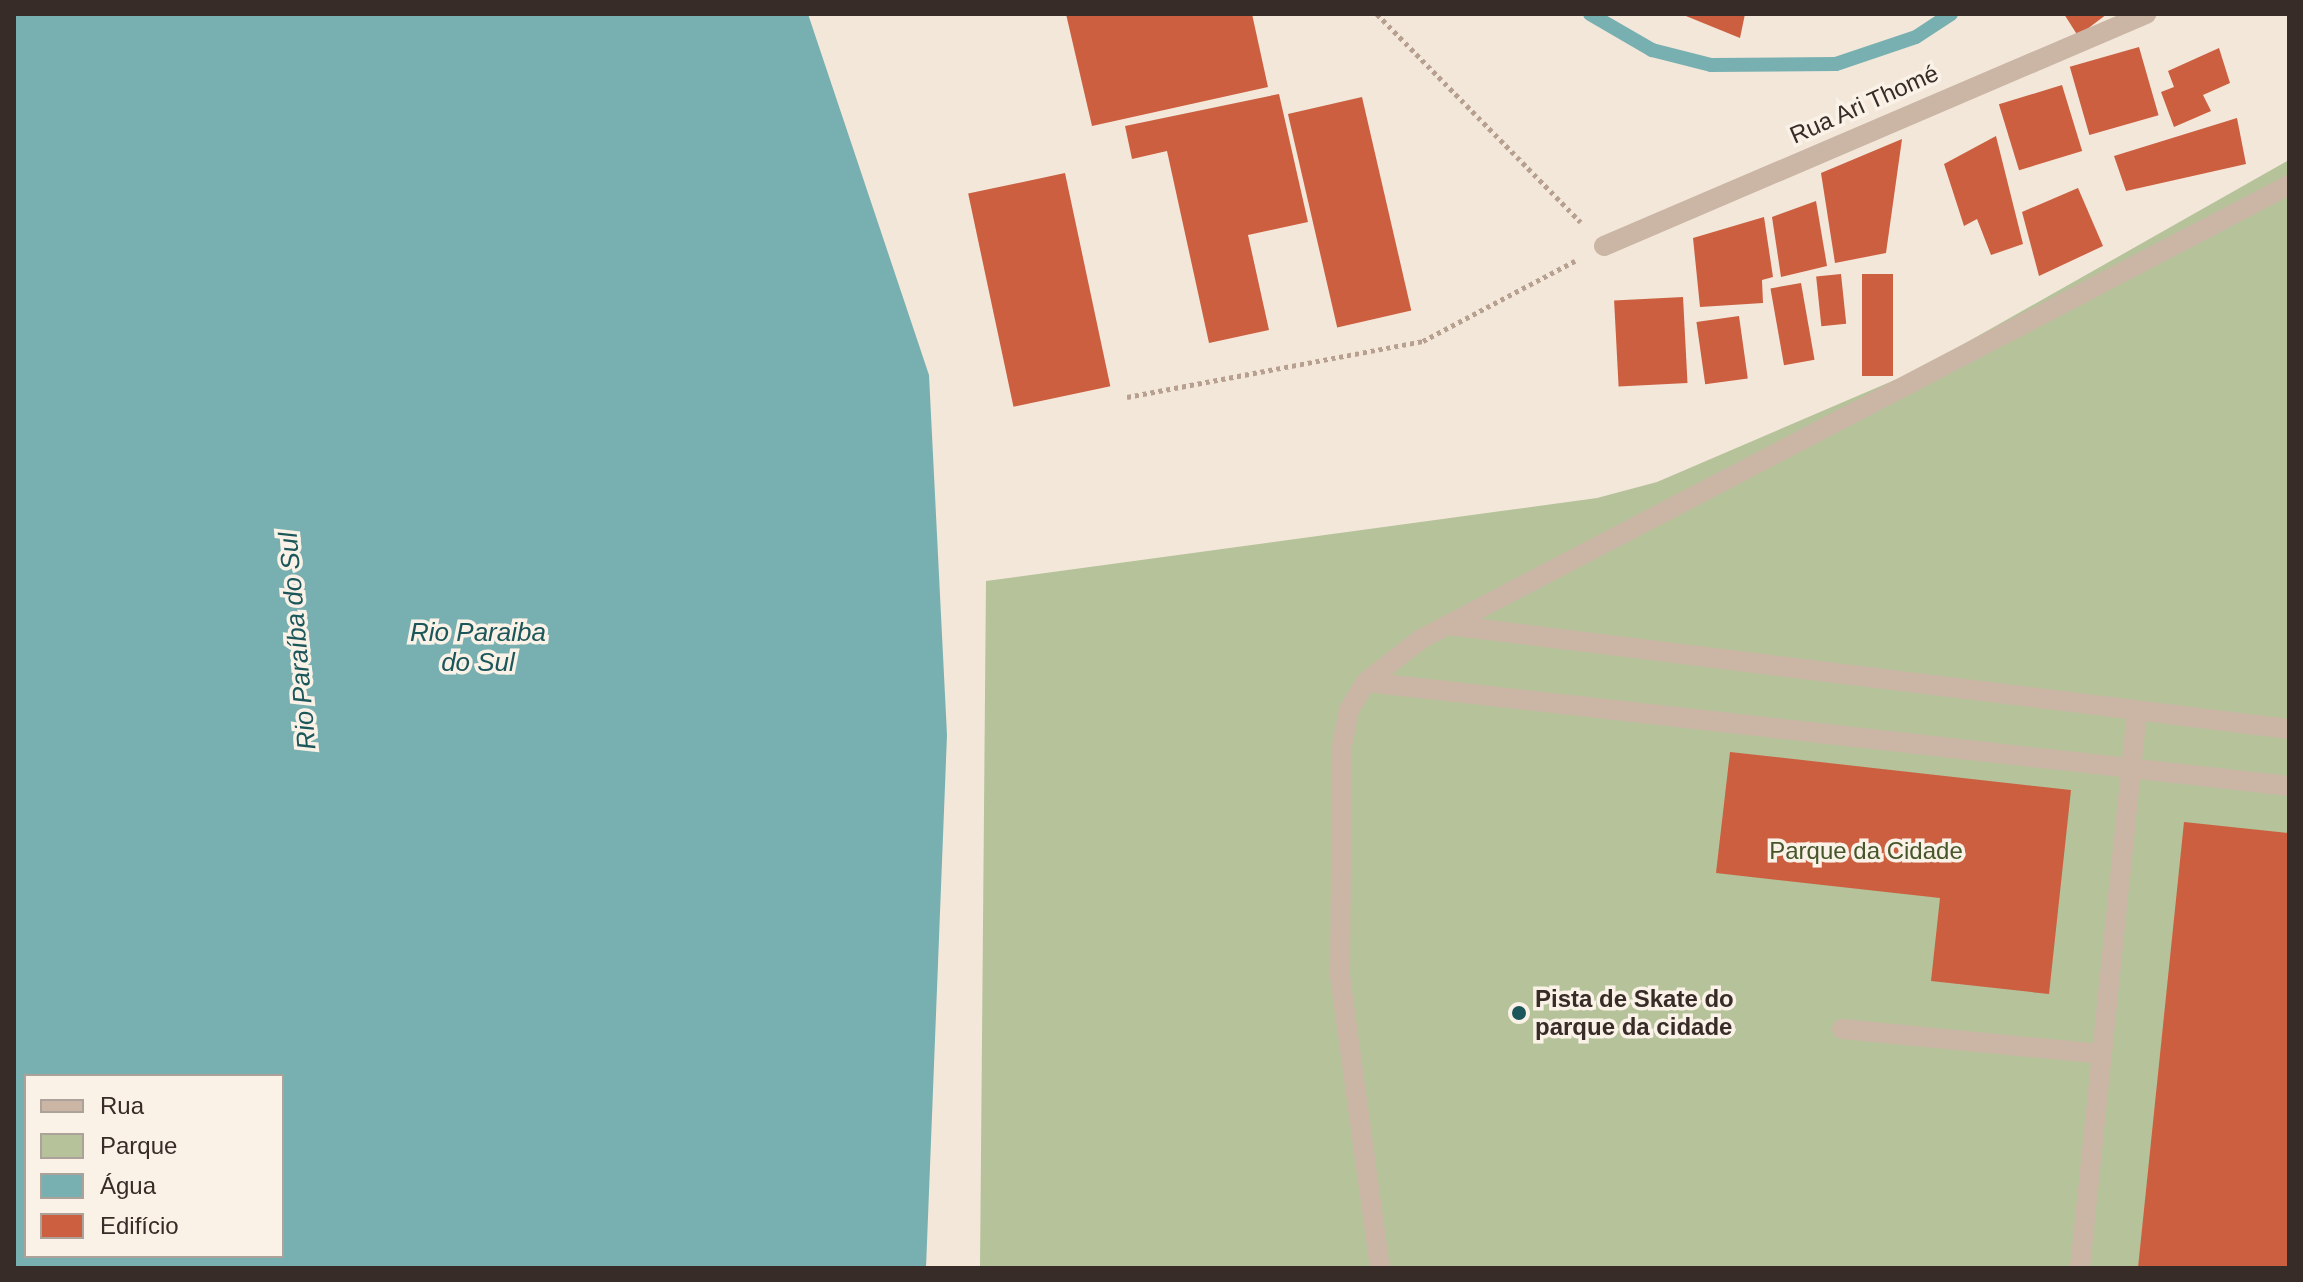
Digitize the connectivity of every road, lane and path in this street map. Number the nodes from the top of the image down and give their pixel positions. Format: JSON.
{"nodes":[{"id":1,"x":1377,"y":14,"type":"edge"},
{"id":2,"x":2146,"y":14,"type":"edge"},
{"id":3,"x":2289,"y":185,"type":"edge"},
{"id":4,"x":1604,"y":246,"type":"junction"},
{"id":5,"x":1127,"y":397,"type":"dead end"},
{"id":6,"x":1448,"y":625,"type":"junction"},
{"id":7,"x":1366,"y":682,"type":"junction"},
{"id":8,"x":2137,"y":712,"type":"junction"},
{"id":9,"x":2289,"y":729,"type":"edge"},
{"id":10,"x":2130,"y":772,"type":"junction"},
{"id":11,"x":2289,"y":786,"type":"edge"},
{"id":12,"x":1842,"y":1029,"type":"dead end"},
{"id":13,"x":2100,"y":1054,"type":"junction"},
{"id":14,"x":1380,"y":1268,"type":"edge"},
{"id":15,"x":2080,"y":1268,"type":"edge"}],
"edges":[{"from":1,"to":4,"type":"path"},
{"from":2,"to":4,"type":"street","name":"Rua Ari Thomé"},
{"from":3,"to":6,"type":"street"},
{"from":4,"to":5,"type":"path"},
{"from":6,"to":7,"type":"street"},
{"from":6,"to":8,"type":"street"},
{"from":7,"to":10,"type":"street"},
{"from":7,"to":14,"type":"street"},
{"from":8,"to":9,"type":"street"},
{"from":8,"to":10,"type":"street"},
{"from":10,"to":11,"type":"street"},
{"from":10,"to":13,"type":"street"},
{"from":12,"to":13,"type":"street"},
{"from":13,"to":15,"type":"street"}]}
